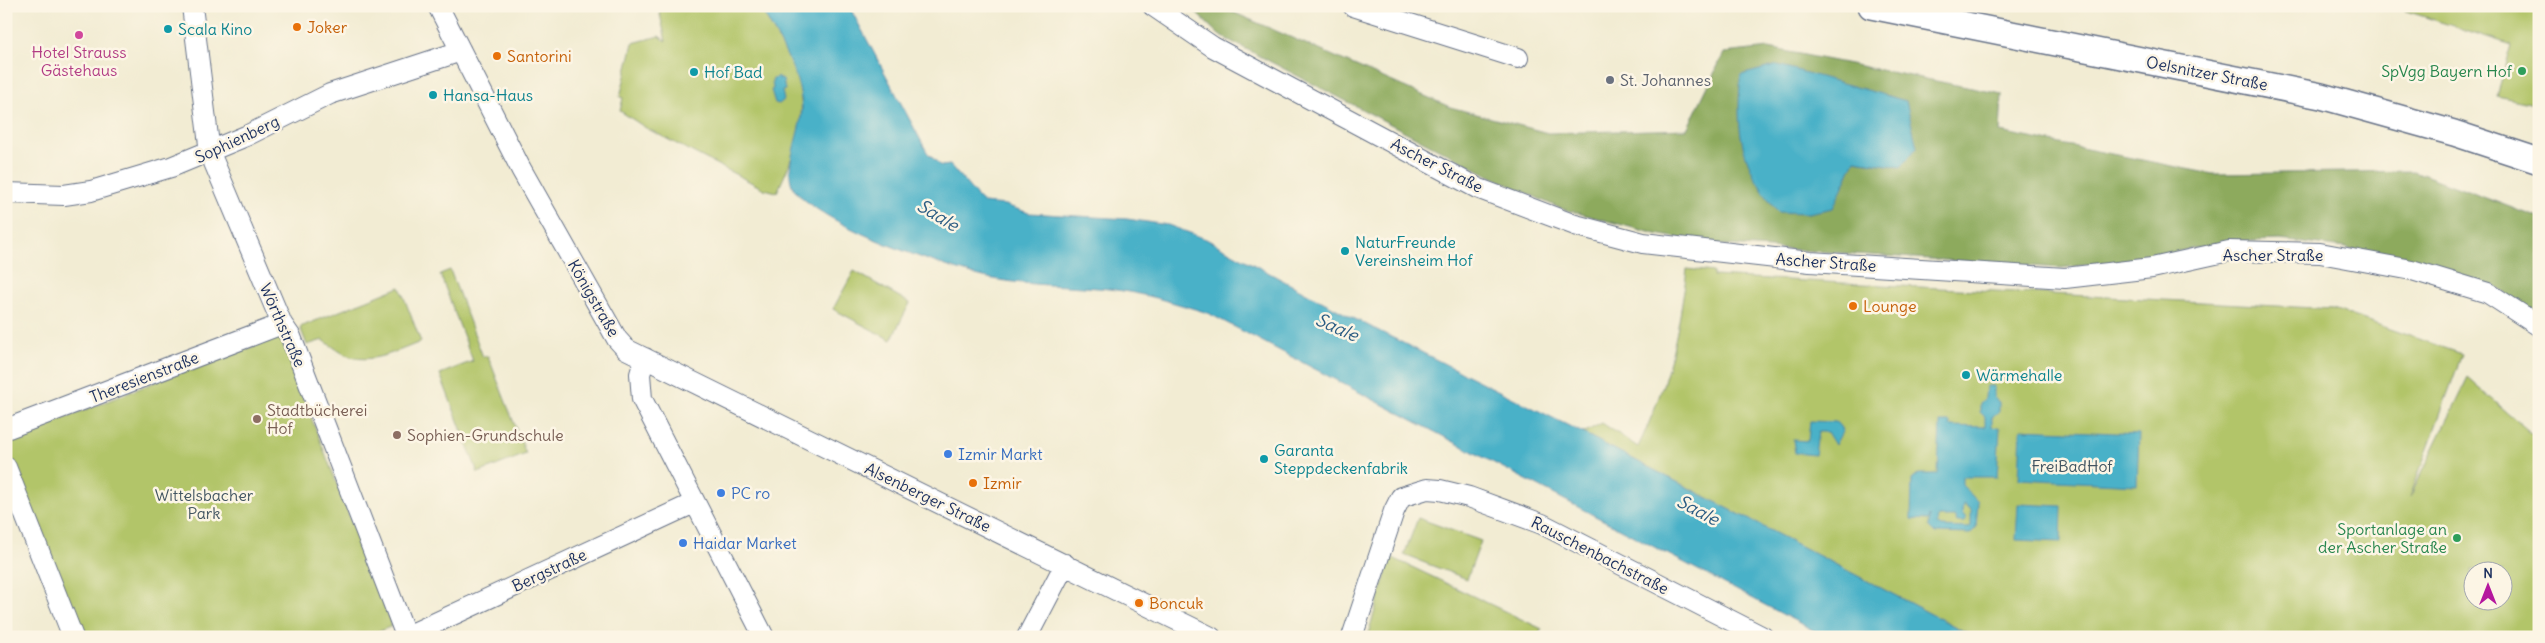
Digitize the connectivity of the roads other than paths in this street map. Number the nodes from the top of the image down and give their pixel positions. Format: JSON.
{"nodes":[{"id":1,"x":192,"y":6,"type":"edge"},
{"id":2,"x":438,"y":6,"type":"edge"},
{"id":3,"x":1153,"y":6,"type":"edge"},
{"id":4,"x":1353,"y":6,"type":"edge"},
{"id":5,"x":1877,"y":7,"type":"edge"},
{"id":6,"x":461,"y":52,"type":"junction"},
{"id":7,"x":1518,"y":58,"type":"dead end"},
{"id":8,"x":210,"y":153,"type":"junction"},
{"id":9,"x":2539,"y":161,"type":"edge"},
{"id":10,"x":6,"y":193,"type":"edge"},
{"id":11,"x":282,"y":324,"type":"junction"},
{"id":12,"x":2539,"y":326,"type":"edge"},
{"id":13,"x":645,"y":358,"type":"junction"},
{"id":14,"x":6,"y":429,"type":"edge"},
{"id":15,"x":6,"y":467,"type":"edge"},
{"id":16,"x":694,"y":503,"type":"junction"},
{"id":17,"x":1065,"y":564,"type":"junction"},
{"id":18,"x":72,"y":637,"type":"edge"},
{"id":19,"x":405,"y":637,"type":"edge"},
{"id":20,"x":764,"y":637,"type":"edge"},
{"id":21,"x":1027,"y":637,"type":"edge"},
{"id":22,"x":1211,"y":637,"type":"edge"},
{"id":23,"x":1352,"y":637,"type":"edge"},
{"id":24,"x":1763,"y":637,"type":"edge"}],
"edges":[{"from":1,"to":8,"type":"street","name":"Wörthstraße"},
{"from":2,"to":6,"type":"street","name":"Königstraße"},
{"from":3,"to":12,"type":"street","name":"Ascher Straße"},
{"from":4,"to":7,"type":"street"},
{"from":5,"to":9,"type":"main road","name":"Oelsnitzer Straße"},
{"from":6,"to":8,"type":"street","name":"Sophienberg"},
{"from":6,"to":13,"type":"street","name":"Königstraße"},
{"from":8,"to":10,"type":"street","name":"Sophienberg"},
{"from":8,"to":11,"type":"street","name":"Wörthstraße"},
{"from":11,"to":14,"type":"street","name":"Theresienstraße"},
{"from":11,"to":19,"type":"street","name":"Wörthstraße"},
{"from":13,"to":16,"type":"street"},
{"from":13,"to":17,"type":"street","name":"Alsenberger Straße"},
{"from":15,"to":18,"type":"street"},
{"from":16,"to":19,"type":"street","name":"Bergstraße"},
{"from":16,"to":20,"type":"street"},
{"from":17,"to":21,"type":"street"},
{"from":17,"to":22,"type":"street","name":"Alsenberger Straße"},
{"from":23,"to":24,"type":"street","name":"Rauschenbachstraße"}]}
